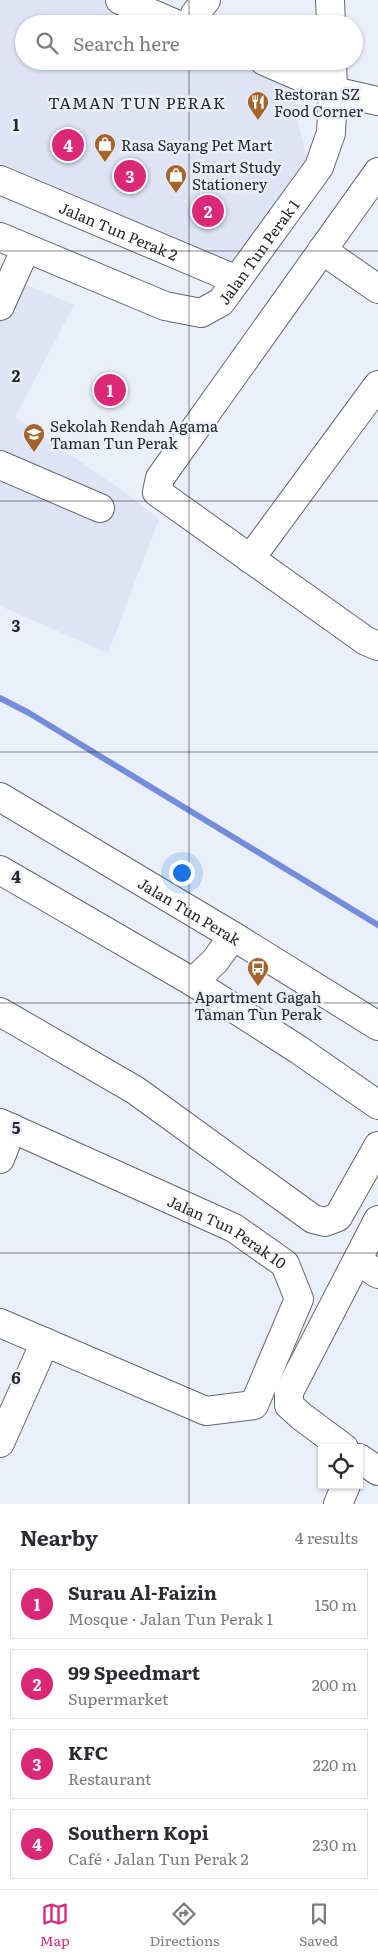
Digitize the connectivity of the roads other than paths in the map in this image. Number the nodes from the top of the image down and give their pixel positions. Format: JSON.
{"nodes":[{"id":1,"x":120,"y":0,"type":"edge"},
{"id":2,"x":330,"y":0,"type":"edge"},
{"id":3,"x":189,"y":12,"type":"edge"},
{"id":4,"x":331,"y":15,"type":"edge"},
{"id":5,"x":285,"y":70,"type":"edge"},
{"id":6,"x":332,"y":70,"type":"edge"},
{"id":7,"x":333,"y":91,"type":"junction"},
{"id":8,"x":378,"y":101,"type":"edge"},
{"id":9,"x":378,"y":172,"type":"edge"},
{"id":10,"x":0,"y":180,"type":"edge"},
{"id":11,"x":0,"y":237,"type":"edge"},
{"id":12,"x":26,"y":248,"type":"junction"},
{"id":13,"x":322,"y":250,"type":"junction"},
{"id":14,"x":237,"y":280,"type":"junction"},
{"id":15,"x":378,"y":289,"type":"edge"},
{"id":16,"x":0,"y":306,"type":"edge"},
{"id":17,"x":378,"y":385,"type":"edge"},
{"id":18,"x":0,"y":465,"type":"edge"},
{"id":19,"x":100,"y":508,"type":"dead end"},
{"id":20,"x":250,"y":559,"type":"junction"},
{"id":21,"x":374,"y":637,"type":"edge"},
{"id":22,"x":0,"y":797,"type":"edge"},
{"id":23,"x":0,"y":870,"type":"edge"},
{"id":24,"x":237,"y":938,"type":"junction"},
{"id":25,"x":203,"y":988,"type":"junction"},
{"id":26,"x":0,"y":1012,"type":"edge"},
{"id":27,"x":378,"y":1026,"type":"edge"},
{"id":28,"x":378,"y":1105,"type":"edge"},
{"id":29,"x":6,"y":1126,"type":"edge"},
{"id":30,"x":378,"y":1146,"type":"edge"},
{"id":31,"x":0,"y":1159,"type":"edge"},
{"id":32,"x":378,"y":1220,"type":"edge"},
{"id":33,"x":368,"y":1268,"type":"edge"},
{"id":34,"x":0,"y":1323,"type":"edge"},
{"id":35,"x":45,"y":1342,"type":"junction"},
{"id":36,"x":0,"y":1443,"type":"edge"},
{"id":37,"x":339,"y":1444,"type":"edge"},
{"id":38,"x":363,"y":1461,"type":"edge"},
{"id":39,"x":378,"y":1471,"type":"edge"},
{"id":40,"x":344,"y":1489,"type":"edge"},
{"id":41,"x":338,"y":1504,"type":"edge"}],
"edges":[{"from":1,"to":3,"type":"street"},
{"from":2,"to":4,"type":"street"},
{"from":5,"to":7,"type":"street"},
{"from":6,"to":7,"type":"street","name":"Jalan Tun Perak 1"},
{"from":7,"to":8,"type":"street"},
{"from":7,"to":14,"type":"street","name":"Jalan Tun Perak 1"},
{"from":9,"to":13,"type":"street"},
{"from":10,"to":14,"type":"street","name":"Jalan Tun Perak 2"},
{"from":11,"to":12,"type":"street","name":"Jalan Tun Perak 1"},
{"from":12,"to":14,"type":"street","name":"Jalan Tun Perak 1"},
{"from":12,"to":16,"type":"street"},
{"from":13,"to":15,"type":"street"},
{"from":13,"to":20,"type":"street"},
{"from":17,"to":20,"type":"street"},
{"from":18,"to":19,"type":"street"},
{"from":20,"to":21,"type":"street"},
{"from":22,"to":24,"type":"street","name":"Jalan Tun Perak"},
{"from":23,"to":25,"type":"street"},
{"from":24,"to":25,"type":"street"},
{"from":24,"to":27,"type":"street","name":"Jalan Tun Perak"},
{"from":25,"to":28,"type":"street"},
{"from":26,"to":30,"type":"street"},
{"from":29,"to":31,"type":"street"},
{"from":29,"to":35,"type":"street","name":"Jalan Tun Perak 10"},
{"from":32,"to":33,"type":"street"},
{"from":33,"to":37,"type":"street"},
{"from":34,"to":35,"type":"street","name":"Jalan Tun Perak 10"},
{"from":35,"to":36,"type":"street"},
{"from":38,"to":39,"type":"street"},
{"from":40,"to":41,"type":"street"}]}
